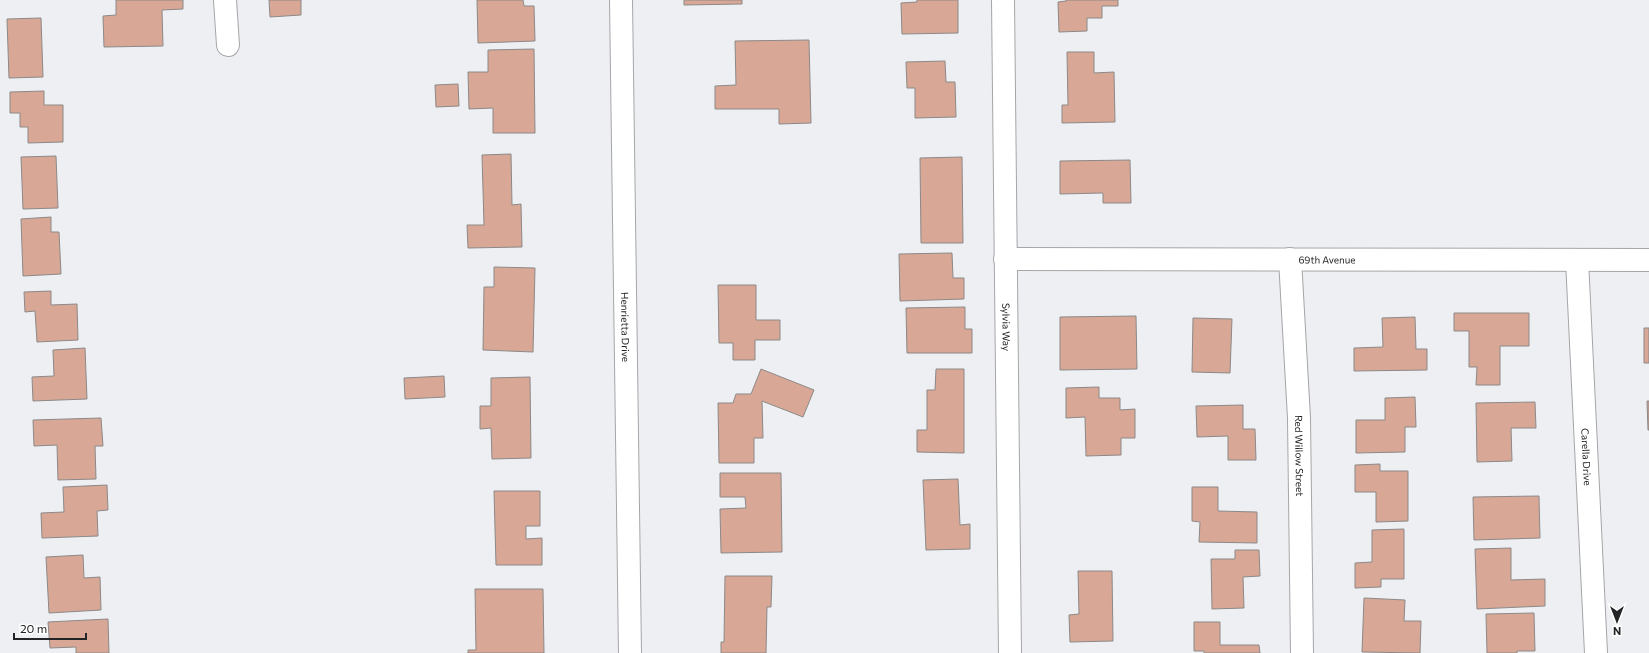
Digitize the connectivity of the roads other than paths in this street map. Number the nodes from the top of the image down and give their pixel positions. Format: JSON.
{"nodes":[{"id":1,"x":225,"y":0,"type":"edge"},
{"id":2,"x":621,"y":0,"type":"edge"},
{"id":3,"x":1003,"y":0,"type":"edge"},
{"id":4,"x":228,"y":45,"type":"dead end"},
{"id":5,"x":1005,"y":259,"type":"junction"},
{"id":6,"x":1290,"y":259,"type":"junction"},
{"id":7,"x":1578,"y":260,"type":"junction"},
{"id":8,"x":1649,"y":260,"type":"edge"},
{"id":9,"x":630,"y":653,"type":"edge"},
{"id":10,"x":1010,"y":653,"type":"edge"},
{"id":11,"x":1302,"y":653,"type":"edge"},
{"id":12,"x":1596,"y":653,"type":"edge"}],
"edges":[{"from":1,"to":4,"type":"street"},
{"from":2,"to":9,"type":"street","name":"Henrietta Drive"},
{"from":3,"to":5,"type":"street","name":"Sylvia Way"},
{"from":5,"to":6,"type":"street","name":"69th Avenue"},
{"from":5,"to":10,"type":"street","name":"Sylvia Way"},
{"from":6,"to":7,"type":"street","name":"69th Avenue"},
{"from":6,"to":11,"type":"street","name":"Red Willow Street"},
{"from":7,"to":8,"type":"street","name":"69th Avenue"},
{"from":7,"to":12,"type":"street","name":"Carella Drive"}]}
